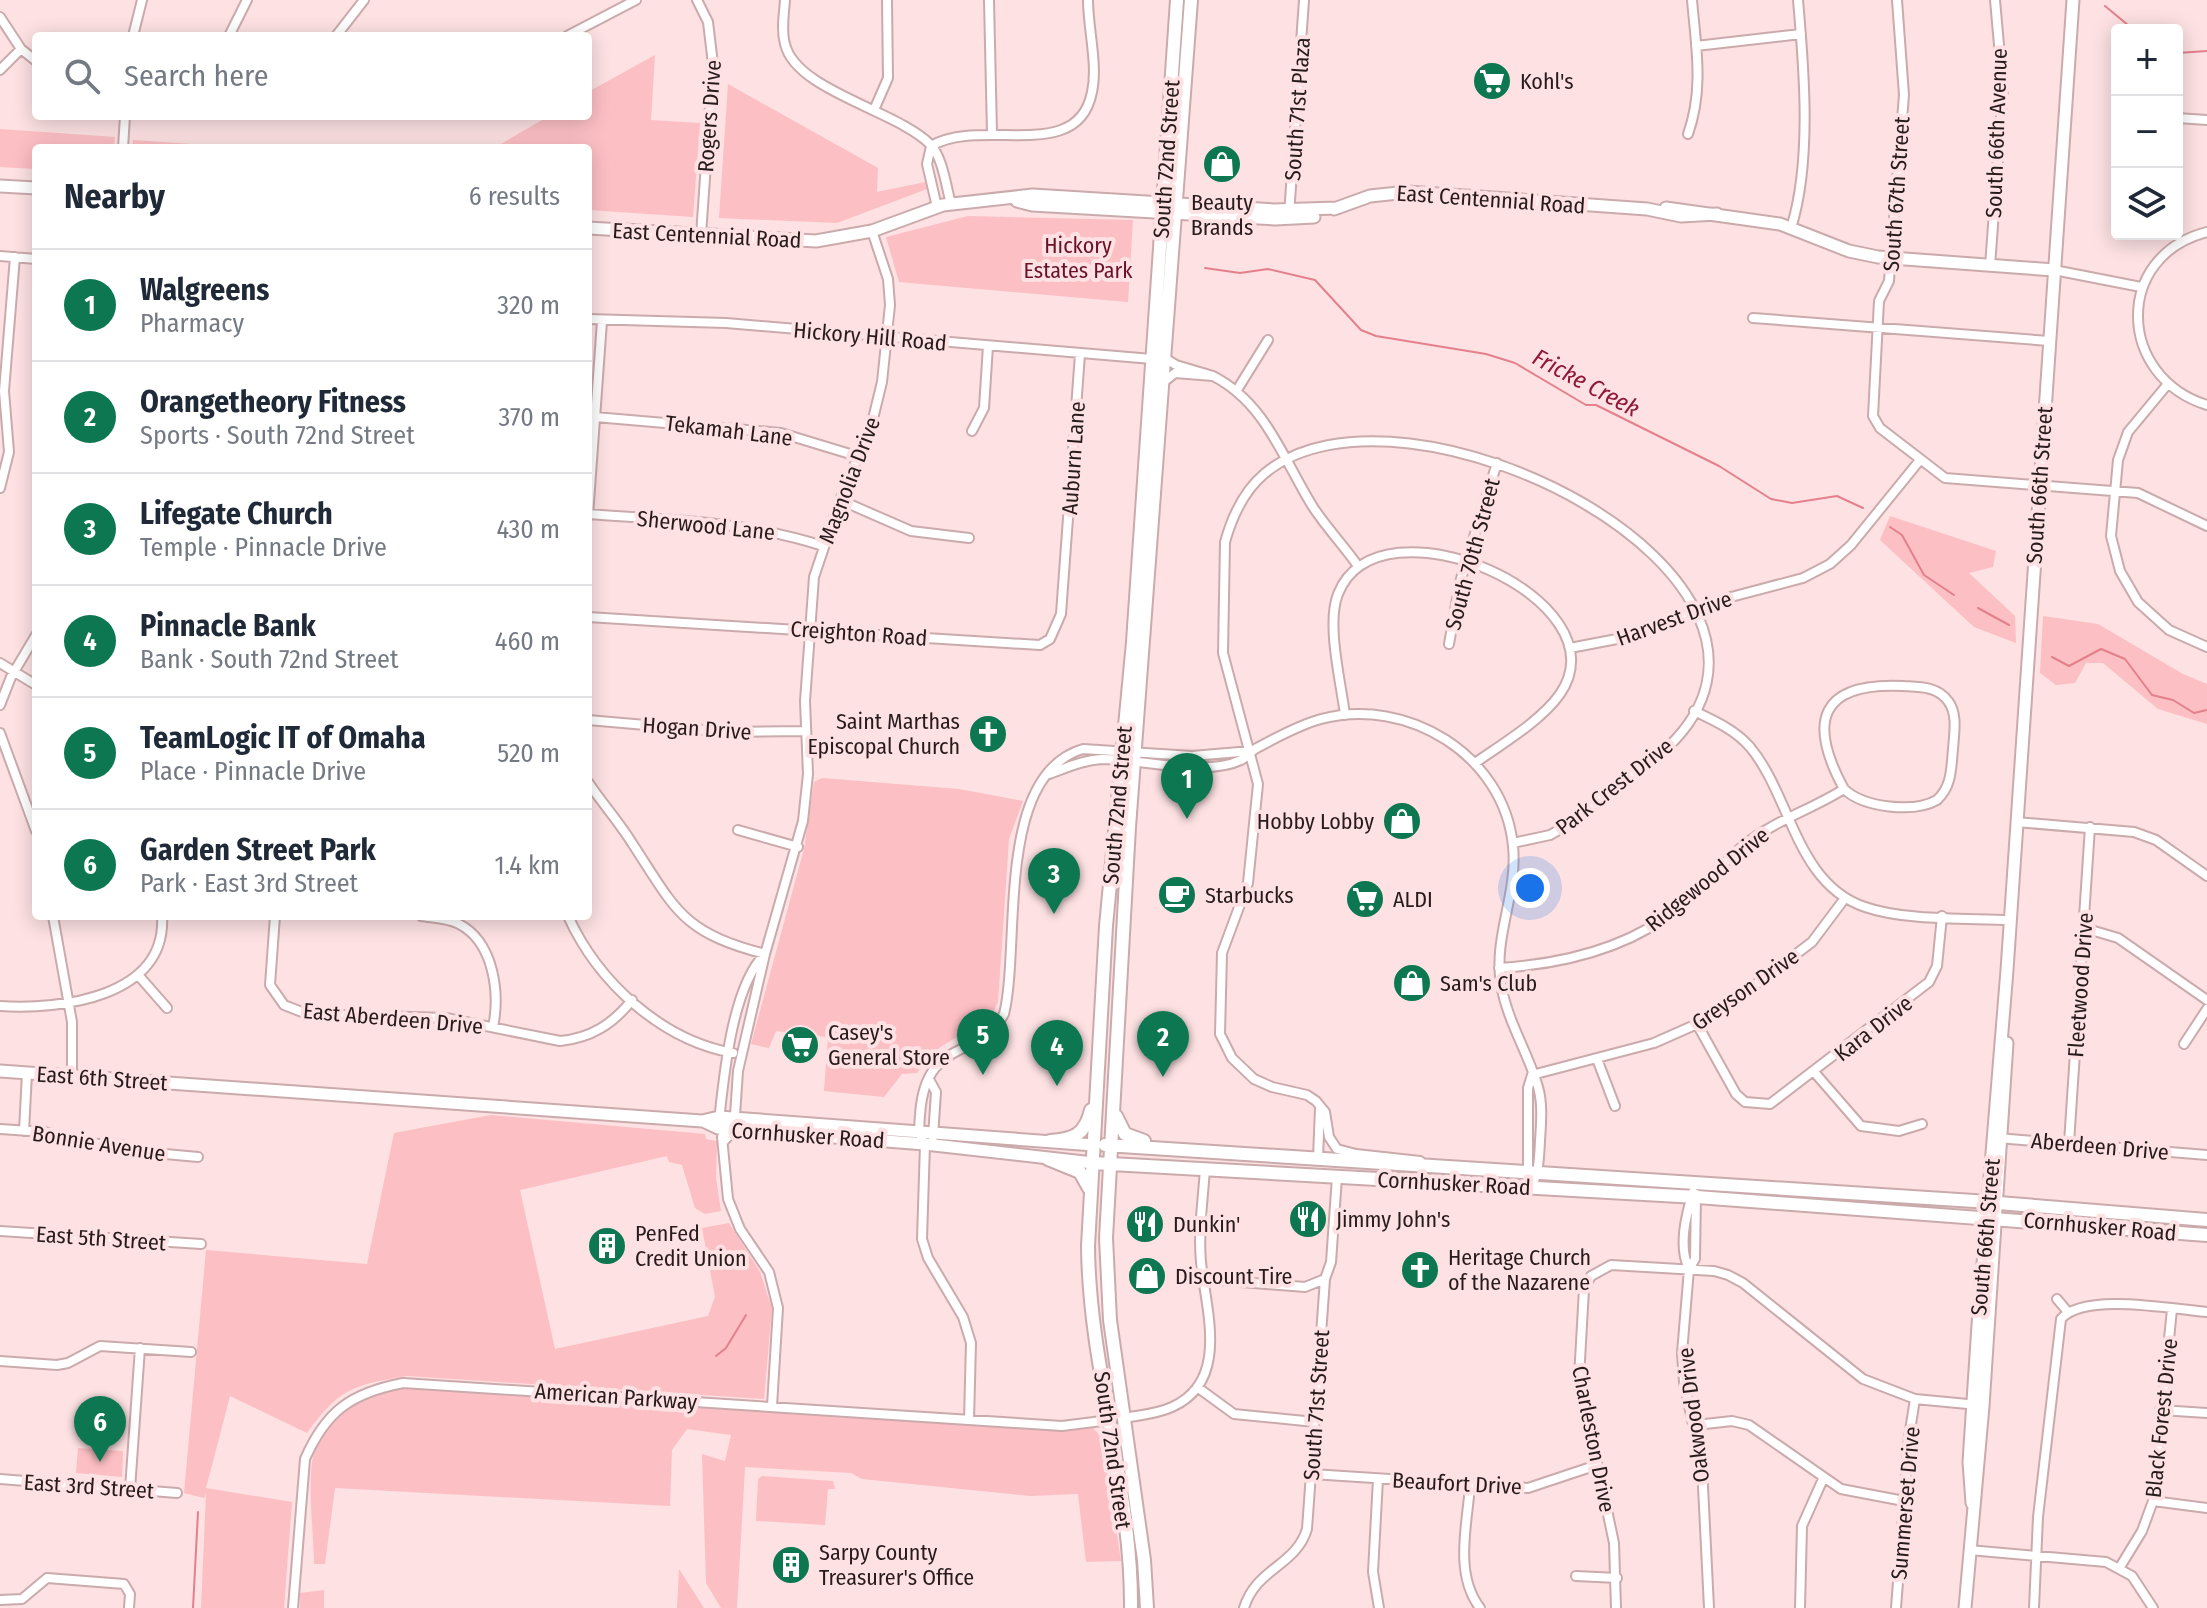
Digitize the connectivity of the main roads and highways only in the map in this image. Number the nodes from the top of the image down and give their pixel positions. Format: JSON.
{"nodes":[{"id":1,"x":1177,"y":0,"type":"edge"},
{"id":2,"x":1191,"y":0,"type":"edge"},
{"id":3,"x":1097,"y":1092,"type":"junction"},
{"id":4,"x":1114,"y":1108,"type":"junction"},
{"id":5,"x":1050,"y":1141,"type":"road end"},
{"id":6,"x":1094,"y":1145,"type":"junction"},
{"id":7,"x":1112,"y":1146,"type":"junction"},
{"id":8,"x":1318,"y":1158,"type":"junction"},
{"id":9,"x":1048,"y":1159,"type":"road end"},
{"id":10,"x":1093,"y":1163,"type":"junction"},
{"id":11,"x":1111,"y":1164,"type":"junction"},
{"id":12,"x":1146,"y":1166,"type":"junction"},
{"id":13,"x":1465,"y":1170,"type":"junction"},
{"id":14,"x":1337,"y":1177,"type":"junction"},
{"id":15,"x":1091,"y":1193,"type":"junction"},
{"id":16,"x":1108,"y":1206,"type":"junction"},
{"id":17,"x":2207,"y":1220,"type":"edge"},
{"id":18,"x":2207,"y":1235,"type":"edge"},
{"id":19,"x":1092,"y":1312,"type":"junction"},
{"id":20,"x":1124,"y":1418,"type":"junction"},
{"id":21,"x":1110,"y":1420,"type":"junction"},
{"id":22,"x":1138,"y":1512,"type":"junction"},
{"id":23,"x":1131,"y":1608,"type":"edge"},
{"id":24,"x":1147,"y":1608,"type":"edge"}],
"edges":[{"from":1,"to":3,"type":"main road","name":"South 72nd Street"},
{"from":2,"to":4,"type":"main road","name":"South 72nd Street"},
{"from":3,"to":5,"type":"main road"},
{"from":3,"to":6,"type":"main road","name":"South 72nd Street"},
{"from":4,"to":7,"type":"main road","name":"South 72nd Street"},
{"from":4,"to":8,"type":"main road"},
{"from":6,"to":7,"type":"main road","name":"Cornhusker Road"},
{"from":6,"to":10,"type":"main road","name":"South 72nd Street"},
{"from":7,"to":8,"type":"main road","name":"Cornhusker Road"},
{"from":7,"to":11,"type":"main road","name":"South 72nd Street"},
{"from":8,"to":13,"type":"main road","name":"Cornhusker Road"},
{"from":9,"to":15,"type":"main road"},
{"from":10,"to":11,"type":"main road","name":"Cornhusker Road"},
{"from":10,"to":15,"type":"main road","name":"South 72nd Street"},
{"from":11,"to":12,"type":"main road","name":"Cornhusker Road"},
{"from":11,"to":16,"type":"main road","name":"South 72nd Street"},
{"from":12,"to":14,"type":"main road","name":"Cornhusker Road"},
{"from":12,"to":16,"type":"main road"},
{"from":13,"to":14,"type":"main road"},
{"from":13,"to":17,"type":"main road","name":"Cornhusker Road"},
{"from":14,"to":18,"type":"main road","name":"Cornhusker Road"},
{"from":15,"to":19,"type":"main road","name":"South 72nd Street"},
{"from":16,"to":20,"type":"main road","name":"South 72nd Street"},
{"from":19,"to":20,"type":"main road"},
{"from":19,"to":21,"type":"main road","name":"South 72nd Street"},
{"from":20,"to":22,"type":"main road","name":"South 72nd Street"},
{"from":21,"to":22,"type":"main road"},
{"from":21,"to":23,"type":"main road","name":"South 72nd Street"},
{"from":22,"to":24,"type":"main road","name":"South 72nd Street"}]}
